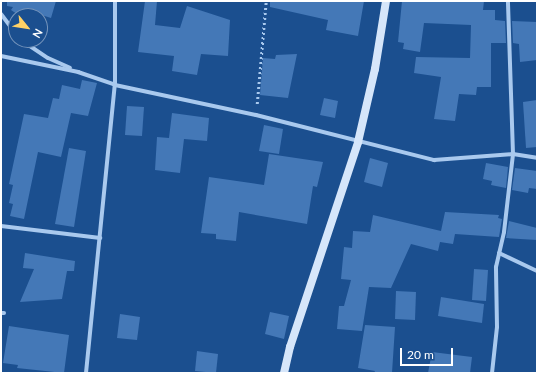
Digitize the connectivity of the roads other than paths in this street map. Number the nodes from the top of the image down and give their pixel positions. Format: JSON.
{"nodes":[{"id":1,"x":115,"y":1,"type":"edge"},
{"id":2,"x":386,"y":1,"type":"edge"},
{"id":3,"x":508,"y":1,"type":"edge"},
{"id":4,"x":1,"y":14,"type":"edge"},
{"id":5,"x":8,"y":23,"type":"edge"},
{"id":6,"x":33,"y":48,"type":"edge"},
{"id":7,"x":1,"y":56,"type":"edge"},
{"id":8,"x":78,"y":72,"type":"junction"},
{"id":9,"x":115,"y":85,"type":"junction"},
{"id":10,"x":358,"y":142,"type":"junction"},
{"id":11,"x":513,"y":154,"type":"junction"},
{"id":12,"x":537,"y":158,"type":"edge"},
{"id":13,"x":1,"y":226,"type":"edge"},
{"id":14,"x":100,"y":238,"type":"junction"},
{"id":15,"x":499,"y":253,"type":"junction"},
{"id":16,"x":537,"y":271,"type":"edge"},
{"id":17,"x":86,"y":373,"type":"edge"},
{"id":18,"x":284,"y":373,"type":"edge"},
{"id":19,"x":492,"y":373,"type":"edge"}],
"edges":[{"from":1,"to":9,"type":"street"},
{"from":2,"to":10,"type":"street"},
{"from":3,"to":11,"type":"street"},
{"from":4,"to":5,"type":"street"},
{"from":6,"to":8,"type":"street"},
{"from":7,"to":8,"type":"street"},
{"from":8,"to":9,"type":"street"},
{"from":9,"to":10,"type":"street"},
{"from":9,"to":14,"type":"street"},
{"from":10,"to":11,"type":"street"},
{"from":10,"to":18,"type":"street"},
{"from":11,"to":12,"type":"street"},
{"from":11,"to":15,"type":"street"},
{"from":13,"to":14,"type":"street"},
{"from":14,"to":17,"type":"street"},
{"from":15,"to":16,"type":"street"},
{"from":15,"to":19,"type":"street"}]}
